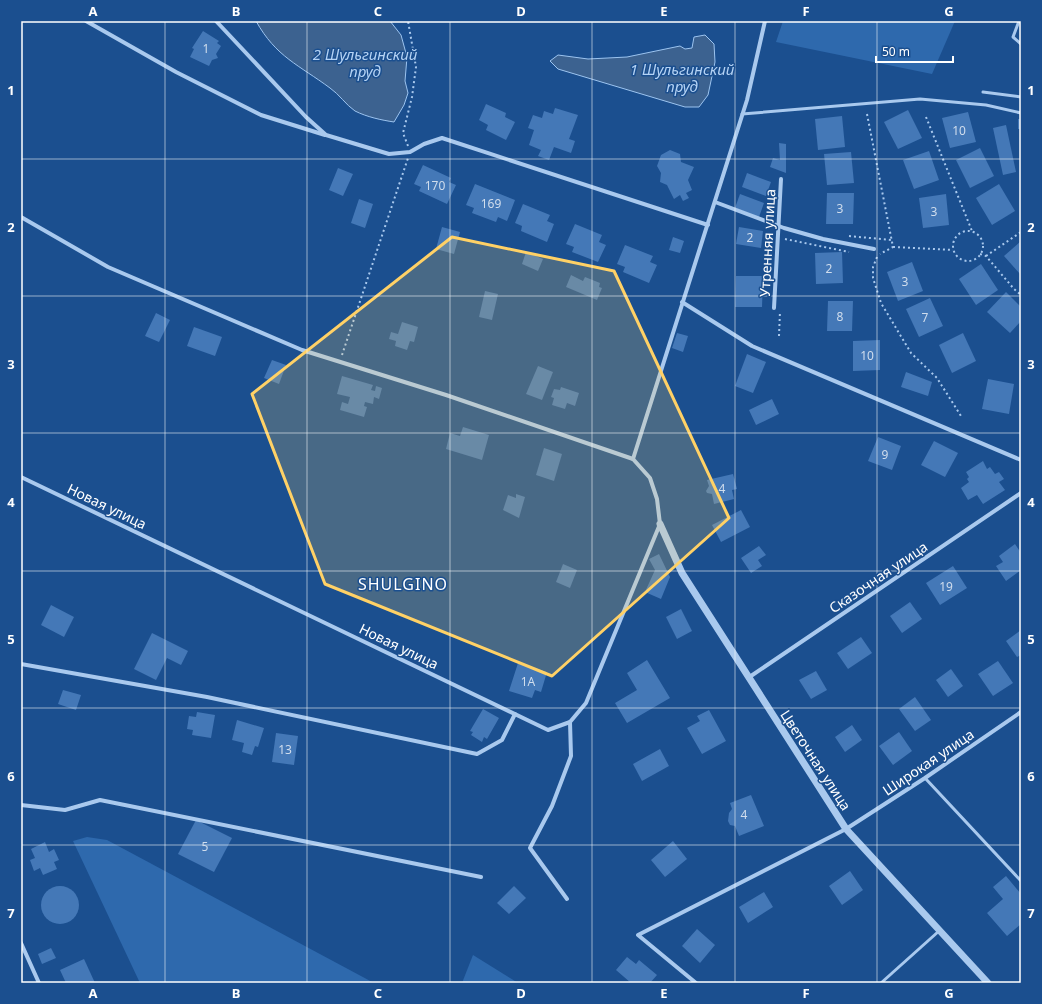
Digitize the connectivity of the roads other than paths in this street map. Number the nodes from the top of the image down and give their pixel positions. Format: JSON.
{"nodes":[{"id":1,"x":86,"y":21,"type":"edge"},
{"id":2,"x":216,"y":21,"type":"edge"},
{"id":3,"x":765,"y":21,"type":"edge"},
{"id":4,"x":1019,"y":21,"type":"edge"},
{"id":5,"x":1021,"y":44,"type":"edge"},
{"id":6,"x":983,"y":92,"type":"dead end"},
{"id":7,"x":1021,"y":97,"type":"edge"},
{"id":8,"x":1021,"y":112,"type":"edge"},
{"id":9,"x":742,"y":114,"type":"junction"},
{"id":10,"x":326,"y":135,"type":"junction"},
{"id":11,"x":781,"y":179,"type":"dead end"},
{"id":12,"x":715,"y":202,"type":"junction"},
{"id":13,"x":21,"y":217,"type":"edge"},
{"id":14,"x":708,"y":225,"type":"junction"},
{"id":15,"x":778,"y":226,"type":"junction"},
{"id":16,"x":874,"y":249,"type":"dead end"},
{"id":17,"x":682,"y":302,"type":"junction"},
{"id":18,"x":774,"y":308,"type":"dead end"},
{"id":19,"x":633,"y":459,"type":"junction"},
{"id":20,"x":1021,"y":460,"type":"edge"},
{"id":21,"x":21,"y":477,"type":"edge"},
{"id":22,"x":1021,"y":493,"type":"edge"},
{"id":23,"x":660,"y":524,"type":"junction"},
{"id":24,"x":21,"y":664,"type":"edge"},
{"id":25,"x":748,"y":678,"type":"junction"},
{"id":26,"x":1021,"y":712,"type":"edge"},
{"id":27,"x":515,"y":714,"type":"junction"},
{"id":28,"x":570,"y":722,"type":"junction"},
{"id":29,"x":925,"y":778,"type":"junction"},
{"id":30,"x":21,"y":805,"type":"edge"},
{"id":31,"x":846,"y":829,"type":"junction"},
{"id":32,"x":481,"y":877,"type":"dead end"},
{"id":33,"x":1021,"y":881,"type":"edge"},
{"id":34,"x":567,"y":899,"type":"dead end"},
{"id":35,"x":939,"y":931,"type":"junction"},
{"id":36,"x":21,"y":943,"type":"edge"},
{"id":37,"x":39,"y":983,"type":"edge"},
{"id":38,"x":696,"y":983,"type":"edge"},
{"id":39,"x":881,"y":983,"type":"edge"},
{"id":40,"x":988,"y":983,"type":"edge"}],
"edges":[{"from":1,"to":10,"type":"street"},
{"from":2,"to":10,"type":"street"},
{"from":3,"to":9,"type":"street"},
{"from":4,"to":5,"type":"lane"},
{"from":6,"to":7,"type":"lane"},
{"from":8,"to":9,"type":"lane"},
{"from":9,"to":12,"type":"street"},
{"from":10,"to":14,"type":"street"},
{"from":11,"to":15,"type":"street","name":"Утренняя улица"},
{"from":12,"to":14,"type":"street"},
{"from":12,"to":15,"type":"street"},
{"from":13,"to":19,"type":"street"},
{"from":14,"to":17,"type":"street"},
{"from":15,"to":16,"type":"street"},
{"from":15,"to":18,"type":"street","name":"Утренняя улица"},
{"from":17,"to":19,"type":"street"},
{"from":17,"to":20,"type":"street"},
{"from":19,"to":23,"type":"street"},
{"from":21,"to":27,"type":"street","name":"Новая улица"},
{"from":22,"to":25,"type":"street","name":"Сказочная улица"},
{"from":23,"to":25,"type":"street","name":"Цветочная улица"},
{"from":23,"to":28,"type":"street","name":"Новая улица"},
{"from":24,"to":27,"type":"street"},
{"from":25,"to":31,"type":"street","name":"Цветочная улица"},
{"from":26,"to":29,"type":"street","name":"Широкая улица"},
{"from":27,"to":28,"type":"street","name":"Новая улица"},
{"from":28,"to":34,"type":"street"},
{"from":29,"to":31,"type":"street","name":"Широкая улица"},
{"from":29,"to":33,"type":"lane"},
{"from":30,"to":32,"type":"street"},
{"from":31,"to":35,"type":"street","name":"Цветочная улица"},
{"from":31,"to":38,"type":"street","name":"Широкая улица"},
{"from":35,"to":39,"type":"lane"},
{"from":35,"to":40,"type":"street","name":"Цветочная улица"},
{"from":36,"to":37,"type":"street"}]}
